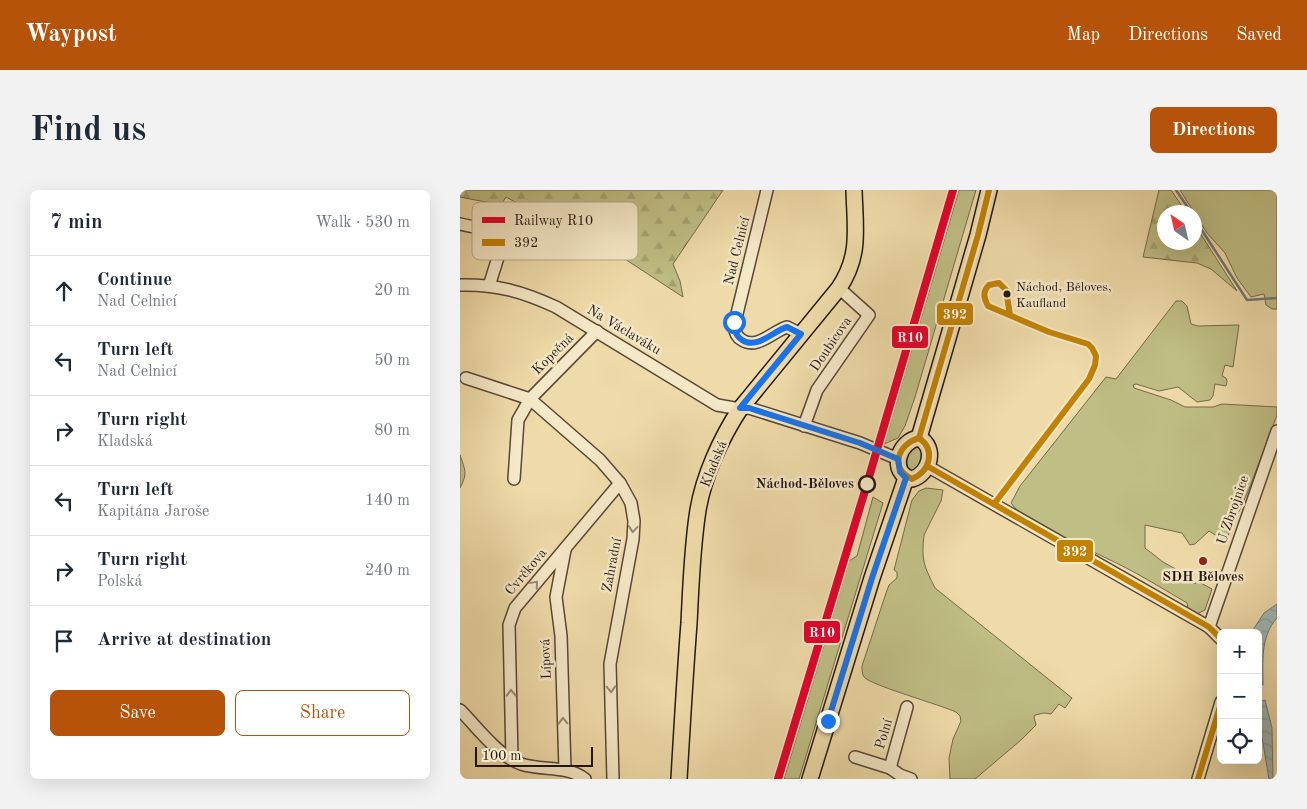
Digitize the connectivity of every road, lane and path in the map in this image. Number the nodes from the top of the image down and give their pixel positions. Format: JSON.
{"nodes":[{"id":1,"x":768,"y":190,"type":"edge"},
{"id":2,"x":854,"y":190,"type":"edge"},
{"id":3,"x":989,"y":190,"type":"edge"},
{"id":4,"x":497,"y":260,"type":"edge"},
{"id":5,"x":460,"y":285,"type":"edge"},
{"id":6,"x":489,"y":286,"type":"junction"},
{"id":7,"x":839,"y":288,"type":"junction"},
{"id":8,"x":598,"y":332,"type":"junction"},
{"id":9,"x":801,"y":334,"type":"junction"},
{"id":10,"x":466,"y":378,"type":"dead end"},
{"id":11,"x":530,"y":399,"type":"junction"},
{"id":12,"x":740,"y":408,"type":"junction"},
{"id":13,"x":804,"y":426,"type":"junction"},
{"id":14,"x":1277,"y":431,"type":"edge"},
{"id":15,"x":919,"y":438,"type":"junction"},
{"id":16,"x":898,"y":459,"type":"junction"},
{"id":17,"x":927,"y":466,"type":"junction"},
{"id":18,"x":906,"y":478,"type":"junction"},
{"id":19,"x":514,"y":479,"type":"dead end"},
{"id":20,"x":620,"y":484,"type":"junction"},
{"id":21,"x":565,"y":548,"type":"junction"},
{"id":22,"x":1209,"y":627,"type":"junction"},
{"id":23,"x":1217,"y":635,"type":"edge"},
{"id":24,"x":908,"y":707,"type":"dead end"},
{"id":25,"x":460,"y":710,"type":"edge"},
{"id":26,"x":1217,"y":715,"type":"edge"},
{"id":27,"x":855,"y":757,"type":"dead end"},
{"id":28,"x":512,"y":759,"type":"junction"},
{"id":29,"x":890,"y":768,"type":"junction"},
{"id":30,"x":565,"y":770,"type":"junction"},
{"id":31,"x":586,"y":779,"type":"edge"},
{"id":32,"x":613,"y":779,"type":"edge"},
{"id":33,"x":679,"y":779,"type":"edge"},
{"id":34,"x":810,"y":779,"type":"edge"},
{"id":35,"x":911,"y":779,"type":"edge"},
{"id":36,"x":1198,"y":779,"type":"edge"}],
"edges":[{"from":1,"to":9,"type":"street","name":"Nad Celnicí"},
{"from":2,"to":7,"type":"main road","name":"Kladská"},
{"from":3,"to":15,"type":"main road"},
{"from":4,"to":6,"type":"street"},
{"from":5,"to":6,"type":"street","name":"Na Václaváku"},
{"from":6,"to":8,"type":"street","name":"Na Václaváku"},
{"from":7,"to":9,"type":"main road","name":"Kladská"},
{"from":7,"to":13,"type":"street","name":"Doubicova"},
{"from":8,"to":11,"type":"street","name":"Kopečná"},
{"from":8,"to":12,"type":"street","name":"Na Václaváku"},
{"from":9,"to":12,"type":"main road","name":"Kladská"},
{"from":10,"to":11,"type":"street"},
{"from":11,"to":19,"type":"street","name":"Kopečná"},
{"from":11,"to":20,"type":"street","name":"Zahradní"},
{"from":12,"to":13,"type":"street","name":"Na Václaváku"},
{"from":12,"to":33,"type":"main road","name":"Kladská"},
{"from":13,"to":16,"type":"street","name":"Na Václaváku"},
{"from":14,"to":22,"type":"street","name":"U Zbrojnice"},
{"from":15,"to":16,"type":"main road"},
{"from":15,"to":17,"type":"main road"},
{"from":16,"to":18,"type":"main road"},
{"from":17,"to":18,"type":"main road"},
{"from":17,"to":22,"type":"street"},
{"from":18,"to":34,"type":"main road"},
{"from":20,"to":21,"type":"street","name":"Cvrčkova"},
{"from":20,"to":32,"type":"street","name":"Zahradní","one_way":true},
{"from":28,"to":21,"type":"street","name":"Cvrčkova","one_way":true},
{"from":30,"to":21,"type":"street","name":"Lípová","one_way":true},
{"from":22,"to":23,"type":"street"},
{"from":24,"to":29,"type":"street","name":"Polní"},
{"from":25,"to":28,"type":"street"},
{"from":26,"to":36,"type":"street"},
{"from":27,"to":29,"type":"street","name":"Polní"},
{"from":28,"to":30,"type":"street"},
{"from":29,"to":35,"type":"street","name":"Polní"},
{"from":30,"to":31,"type":"street"}]}
